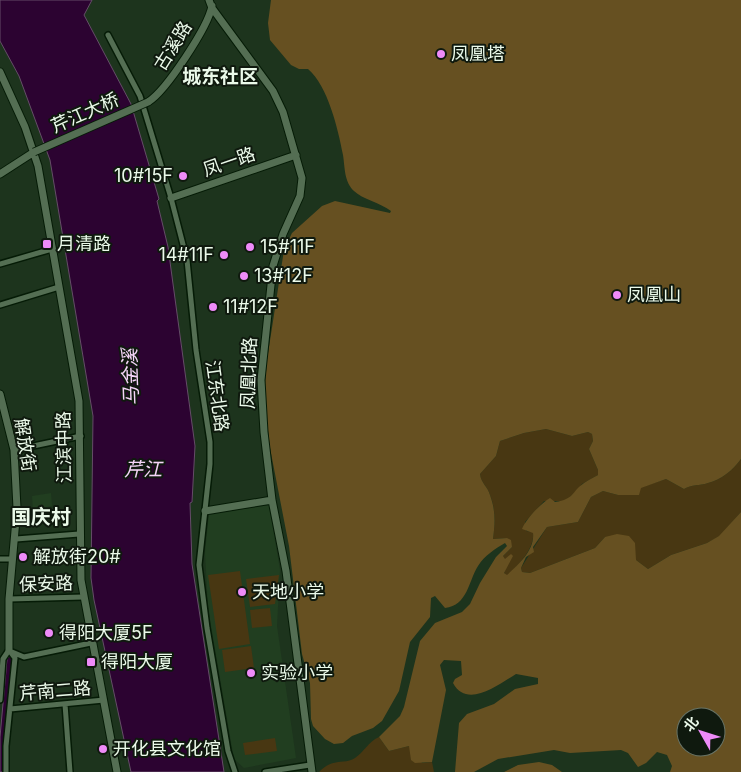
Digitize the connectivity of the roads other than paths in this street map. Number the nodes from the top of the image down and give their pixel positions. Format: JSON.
{"nodes":[{"id":1,"x":211,"y":0,"type":"edge"},
{"id":2,"x":212,"y":8,"type":"junction"},
{"id":3,"x":108,"y":35,"type":"dead end"},
{"id":4,"x":0,"y":72,"type":"edge"},
{"id":5,"x":148,"y":102,"type":"joint"},
{"id":6,"x":34,"y":152,"type":"junction"},
{"id":7,"x":296,"y":155,"type":"junction"},
{"id":8,"x":0,"y":174,"type":"edge"},
{"id":9,"x":171,"y":198,"type":"junction"},
{"id":10,"x":52,"y":249,"type":"junction"},
{"id":11,"x":0,"y":264,"type":"edge"},
{"id":12,"x":59,"y":287,"type":"junction"},
{"id":13,"x":0,"y":305,"type":"edge"},
{"id":14,"x":0,"y":394,"type":"edge"},
{"id":15,"x":3,"y":417,"type":"edge"},
{"id":16,"x":81,"y":436,"type":"junction"},
{"id":17,"x":14,"y":450,"type":"junction"},
{"id":18,"x":272,"y":500,"type":"junction"},
{"id":19,"x":205,"y":511,"type":"junction"},
{"id":20,"x":79,"y":534,"type":"junction"},
{"id":21,"x":16,"y":539,"type":"junction"},
{"id":22,"x":0,"y":559,"type":"edge"},
{"id":23,"x":12,"y":559,"type":"junction"},
{"id":24,"x":83,"y":597,"type":"junction"},
{"id":25,"x":9,"y":599,"type":"junction"},
{"id":26,"x":91,"y":643,"type":"junction"},
{"id":27,"x":10,"y":650,"type":"junction"},
{"id":28,"x":1,"y":673,"type":"edge"},
{"id":29,"x":0,"y":700,"type":"edge"},
{"id":30,"x":104,"y":700,"type":"junction"},
{"id":31,"x":65,"y":704,"type":"junction"},
{"id":32,"x":10,"y":709,"type":"junction"},
{"id":33,"x":311,"y":769,"type":"edge"},
{"id":34,"x":6,"y":772,"type":"edge"},
{"id":35,"x":70,"y":772,"type":"edge"},
{"id":36,"x":117,"y":772,"type":"edge"},
{"id":37,"x":235,"y":772,"type":"edge"},
{"id":38,"x":265,"y":772,"type":"edge"}],
"edges":[{"from":1,"to":2,"type":"street","name":"凤凰北路"},
{"from":2,"to":5,"type":"street","name":"古溪路"},
{"from":2,"to":7,"type":"street","name":"凤凰北路"},
{"from":3,"to":9,"type":"street","name":"江东北路"},
{"from":4,"to":6,"type":"street","name":"江滨中路"},
{"from":5,"to":6,"type":"street","name":"芹江大桥","bridge":true},
{"from":6,"to":8,"type":"street"},
{"from":6,"to":10,"type":"street","name":"江滨中路"},
{"from":7,"to":9,"type":"street","name":"凤一路"},
{"from":7,"to":18,"type":"street","name":"凤凰北路"},
{"from":9,"to":19,"type":"street","name":"江东北路"},
{"from":10,"to":11,"type":"street"},
{"from":10,"to":12,"type":"street","name":"江滨中路"},
{"from":12,"to":13,"type":"street"},
{"from":12,"to":16,"type":"street","name":"江滨中路"},
{"from":14,"to":15,"type":"street","name":"解放街"},
{"from":15,"to":17,"type":"street","name":"解放街"},
{"from":16,"to":17,"type":"street"},
{"from":16,"to":20,"type":"street","name":"江滨中路"},
{"from":17,"to":21,"type":"street","name":"解放街"},
{"from":18,"to":19,"type":"street"},
{"from":18,"to":33,"type":"street","name":"凤凰北路"},
{"from":19,"to":37,"type":"street","name":"江东北路"},
{"from":20,"to":21,"type":"street"},
{"from":20,"to":24,"type":"street","name":"江滨中路"},
{"from":21,"to":23,"type":"street","name":"解放街"},
{"from":22,"to":23,"type":"street"},
{"from":23,"to":25,"type":"street","name":"解放街"},
{"from":24,"to":25,"type":"street","name":"保安路"},
{"from":24,"to":26,"type":"street","name":"江滨中路"},
{"from":25,"to":27,"type":"street","name":"解放街"},
{"from":26,"to":27,"type":"street"},
{"from":26,"to":30,"type":"street","name":"江滨中路"},
{"from":27,"to":28,"type":"street","name":"解放街"},
{"from":27,"to":32,"type":"street","name":"解放街"},
{"from":28,"to":29,"type":"street","name":"解放街"},
{"from":30,"to":31,"type":"street","name":"芹南二路"},
{"from":30,"to":36,"type":"street","name":"江滨中路"},
{"from":31,"to":32,"type":"street","name":"芹南二路"},
{"from":31,"to":35,"type":"street"},
{"from":32,"to":34,"type":"street","name":"解放街"},
{"from":33,"to":38,"type":"street"}]}
